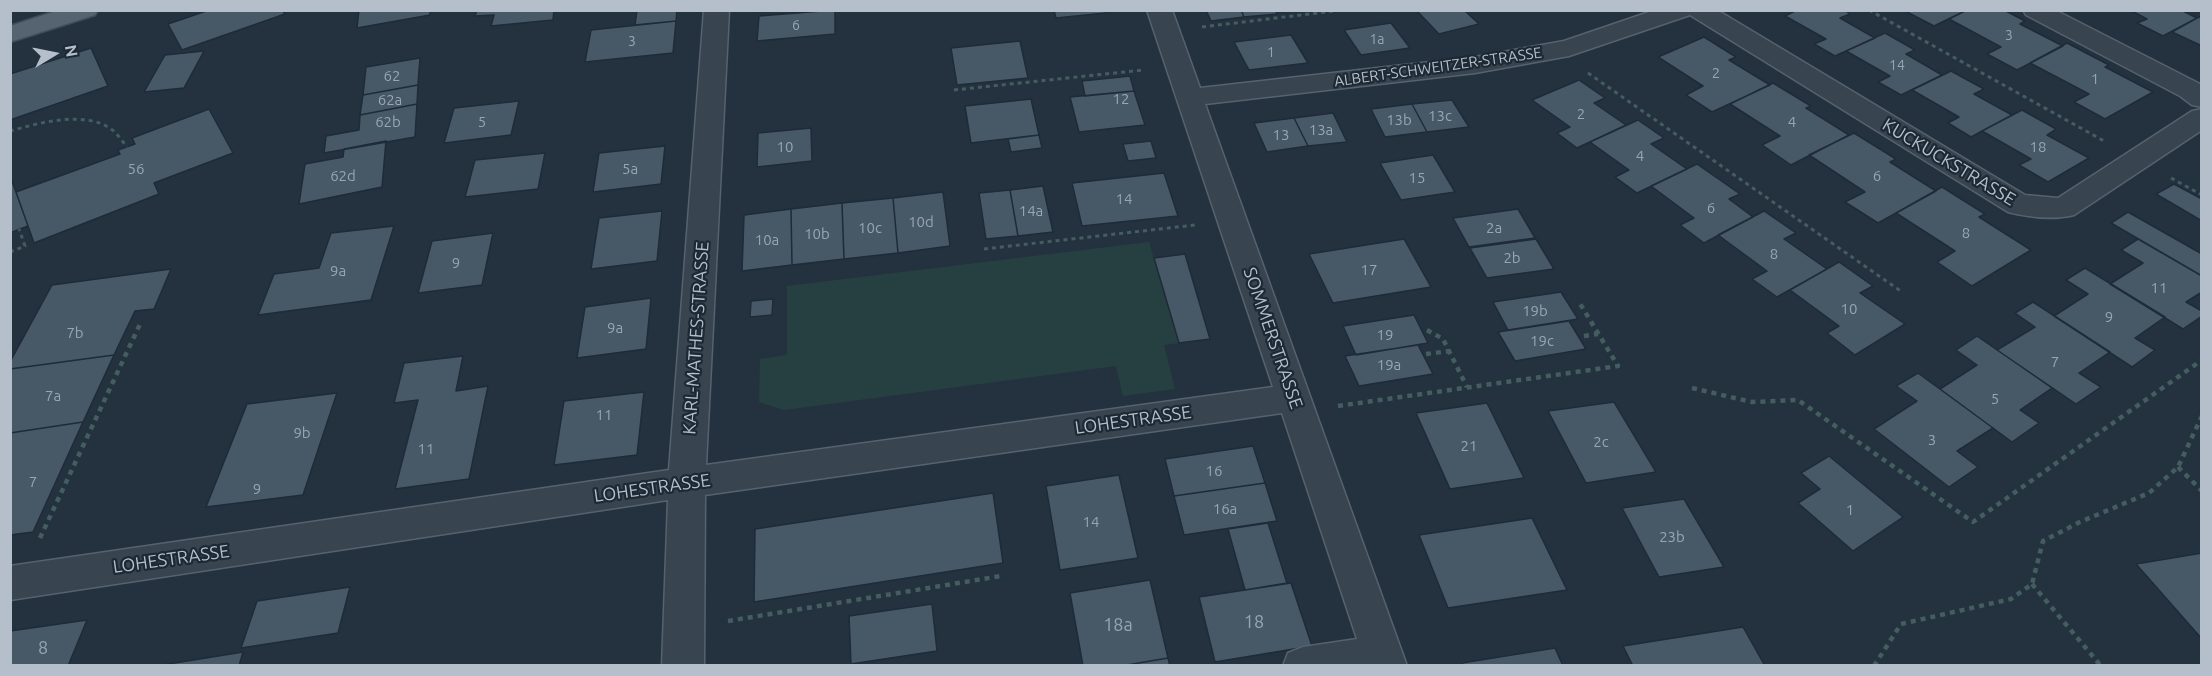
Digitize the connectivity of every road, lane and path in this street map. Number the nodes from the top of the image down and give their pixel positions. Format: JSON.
{"nodes":[{"id":1,"x":86,"y":10,"type":"edge"},
{"id":2,"x":717,"y":10,"type":"edge"},
{"id":3,"x":1342,"y":10,"type":"edge"},
{"id":4,"x":1681,"y":10,"type":"edge"},
{"id":5,"x":1699,"y":10,"type":"edge"},
{"id":6,"x":1869,"y":10,"type":"edge"},
{"id":7,"x":2035,"y":10,"type":"edge"},
{"id":8,"x":1162,"y":21,"type":"edge"},
{"id":9,"x":10,"y":34,"type":"edge"},
{"id":10,"x":1177,"y":66,"type":"junction"},
{"id":11,"x":1581,"y":69,"type":"dead end"},
{"id":12,"x":954,"y":90,"type":"dead end"},
{"id":13,"x":1188,"y":98,"type":"junction"},
{"id":14,"x":2202,"y":99,"type":"edge"},
{"id":15,"x":2202,"y":117,"type":"edge"},
{"id":16,"x":10,"y":131,"type":"edge"},
{"id":17,"x":126,"y":147,"type":"dead end"},
{"id":18,"x":2138,"y":160,"type":"junction"},
{"id":19,"x":1231,"y":221,"type":"junction"},
{"id":20,"x":19,"y":229,"type":"dead end"},
{"id":21,"x":984,"y":249,"type":"dead end"},
{"id":22,"x":10,"y":252,"type":"edge"},
{"id":23,"x":1902,"y":292,"type":"dead end"},
{"id":24,"x":1579,"y":302,"type":"dead end"},
{"id":25,"x":141,"y":322,"type":"dead end"},
{"id":26,"x":1427,"y":330,"type":"dead end"},
{"id":27,"x":1598,"y":334,"type":"junction"},
{"id":28,"x":1584,"y":336,"type":"dead end"},
{"id":29,"x":1450,"y":351,"type":"junction"},
{"id":30,"x":1426,"y":354,"type":"dead end"},
{"id":31,"x":2202,"y":360,"type":"edge"},
{"id":32,"x":1467,"y":387,"type":"junction"},
{"id":33,"x":1692,"y":388,"type":"dead end"},
{"id":34,"x":1296,"y":405,"type":"junction"},
{"id":35,"x":2202,"y":416,"type":"edge"},
{"id":36,"x":2178,"y":467,"type":"junction"},
{"id":37,"x":689,"y":483,"type":"junction"},
{"id":38,"x":2202,"y":491,"type":"edge"},
{"id":39,"x":1001,"y":576,"type":"dead end"},
{"id":40,"x":14,"y":582,"type":"edge"},
{"id":41,"x":2032,"y":584,"type":"junction"},
{"id":42,"x":686,"y":628,"type":"junction"},
{"id":43,"x":1386,"y":660,"type":"edge"},
{"id":44,"x":683,"y":666,"type":"edge"},
{"id":45,"x":1303,"y":666,"type":"edge"},
{"id":46,"x":1874,"y":666,"type":"edge"},
{"id":47,"x":2101,"y":666,"type":"edge"}],
"edges":[{"from":1,"to":9,"type":"main road"},
{"from":2,"to":37,"type":"street","name":"KARL-MATHES-STRASSE"},
{"from":3,"to":8,"type":"path"},
{"from":4,"to":13,"type":"street","name":"ALBERT-SCHWEITZER-STRASSE"},
{"from":5,"to":18,"type":"street","name":"KUCKUCKSTRASSE"},
{"from":6,"to":18,"type":"path"},
{"from":7,"to":14,"type":"street"},
{"from":8,"to":10,"type":"street","name":"SOMMERSTRASSE"},
{"from":10,"to":12,"type":"path"},
{"from":10,"to":13,"type":"street","name":"SOMMERSTRASSE"},
{"from":11,"to":23,"type":"path"},
{"from":13,"to":19,"type":"street","name":"SOMMERSTRASSE"},
{"from":15,"to":18,"type":"street","name":"KUCKUCKSTRASSE"},
{"from":16,"to":17,"type":"path"},
{"from":19,"to":21,"type":"path"},
{"from":19,"to":34,"type":"street","name":"SOMMERSTRASSE"},
{"from":20,"to":22,"type":"path"},
{"from":24,"to":27,"type":"path"},
{"from":25,"to":40,"type":"path"},
{"from":26,"to":29,"type":"path"},
{"from":27,"to":28,"type":"path"},
{"from":27,"to":32,"type":"path"},
{"from":29,"to":30,"type":"path"},
{"from":29,"to":32,"type":"path"},
{"from":31,"to":33,"type":"path"},
{"from":32,"to":34,"type":"path"},
{"from":34,"to":37,"type":"street","name":"LOHESTRASSE"},
{"from":34,"to":43,"type":"street","name":"SOMMERSTRASSE"},
{"from":35,"to":36,"type":"path"},
{"from":36,"to":38,"type":"path"},
{"from":36,"to":41,"type":"path"},
{"from":37,"to":40,"type":"street","name":"LOHESTRASSE"},
{"from":37,"to":42,"type":"street","name":"KARL-MATHES-STRASSE"},
{"from":39,"to":42,"type":"path"},
{"from":41,"to":46,"type":"path"},
{"from":41,"to":47,"type":"path"},
{"from":42,"to":44,"type":"street","name":"KARL-MATHES-STRASSE"},
{"from":43,"to":45,"type":"street"}]}
